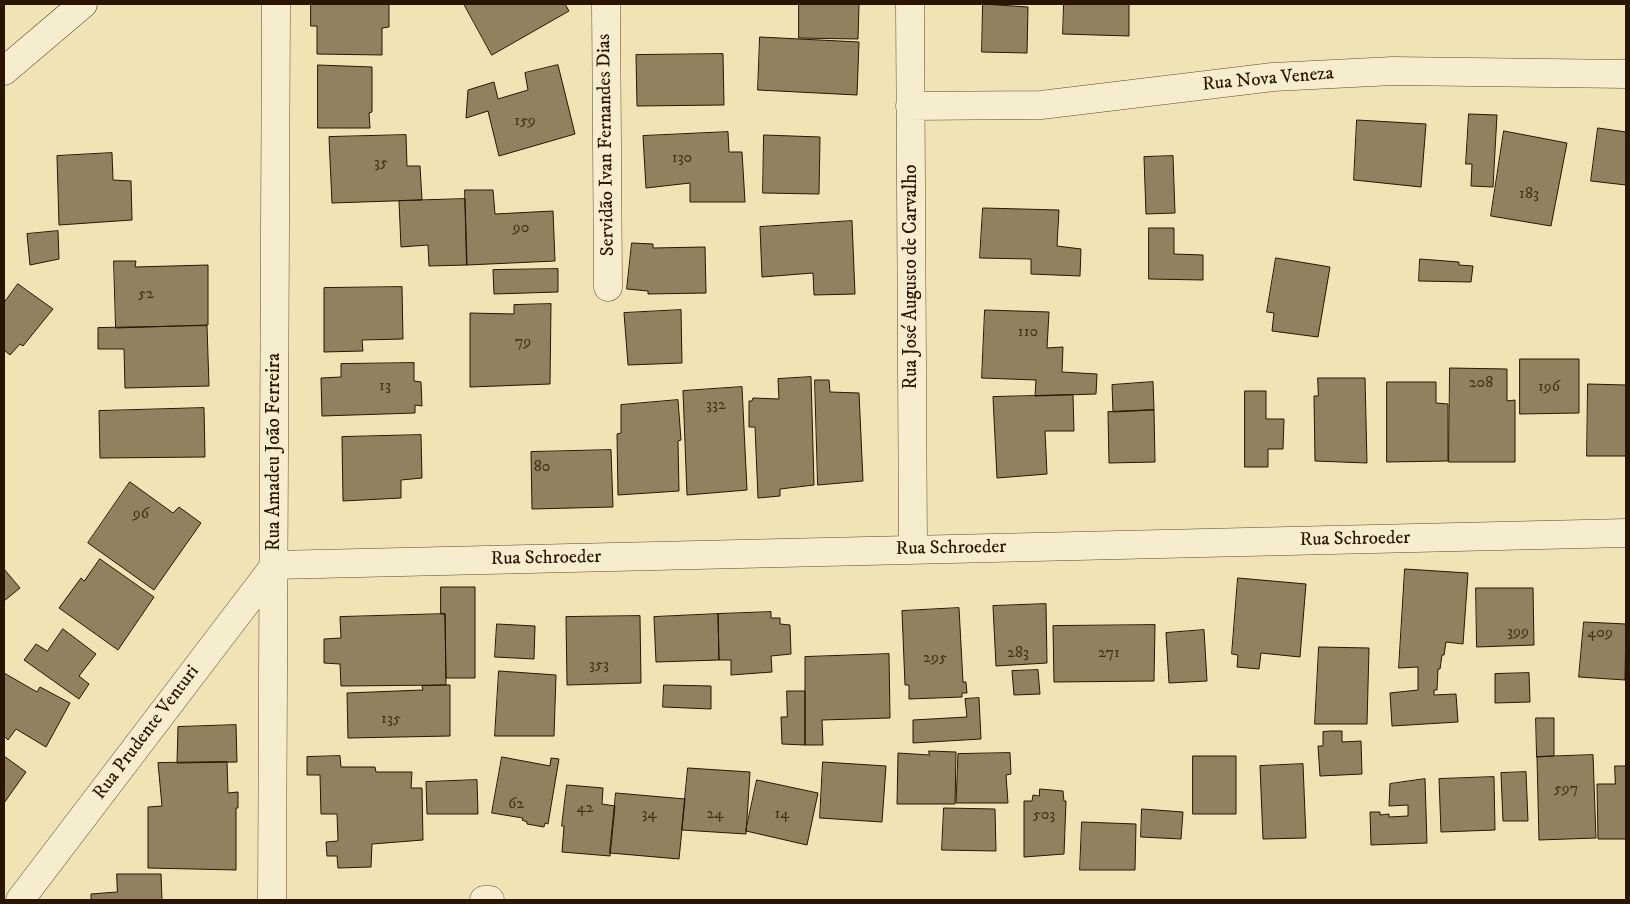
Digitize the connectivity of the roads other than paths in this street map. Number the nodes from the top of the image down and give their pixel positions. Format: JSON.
{"nodes":[{"id":1,"x":83,"y":4,"type":"edge"},
{"id":2,"x":276,"y":4,"type":"edge"},
{"id":3,"x":606,"y":4,"type":"edge"},
{"id":4,"x":910,"y":4,"type":"edge"},
{"id":5,"x":4,"y":71,"type":"edge"},
{"id":6,"x":1626,"y":74,"type":"edge"},
{"id":7,"x":910,"y":106,"type":"junction"},
{"id":8,"x":608,"y":287,"type":"dead end"},
{"id":9,"x":1626,"y":534,"type":"edge"},
{"id":10,"x":914,"y":550,"type":"junction"},
{"id":11,"x":275,"y":565,"type":"junction"},
{"id":12,"x":20,"y":900,"type":"edge"},
{"id":13,"x":272,"y":900,"type":"edge"},
{"id":14,"x":484,"y":900,"type":"edge"},
{"id":15,"x":490,"y":900,"type":"edge"}],
"edges":[{"from":1,"to":5,"type":"street"},
{"from":2,"to":11,"type":"street","name":"Rua Amadeu João Ferreira"},
{"from":3,"to":8,"type":"street","name":"Servidão Ivan Fernandes Dias"},
{"from":4,"to":7,"type":"street","name":"Rua José Augusto de Carvalho"},
{"from":6,"to":7,"type":"street","name":"Rua Nova Veneza"},
{"from":7,"to":10,"type":"street","name":"Rua José Augusto de Carvalho"},
{"from":9,"to":10,"type":"street","name":"Rua Schroeder"},
{"from":10,"to":11,"type":"street","name":"Rua Schroeder"},
{"from":11,"to":12,"type":"street","name":"Rua Prudente Venturi"},
{"from":11,"to":13,"type":"street","name":"Rua Amadeu João Ferreira"},
{"from":14,"to":15,"type":"street"}]}
